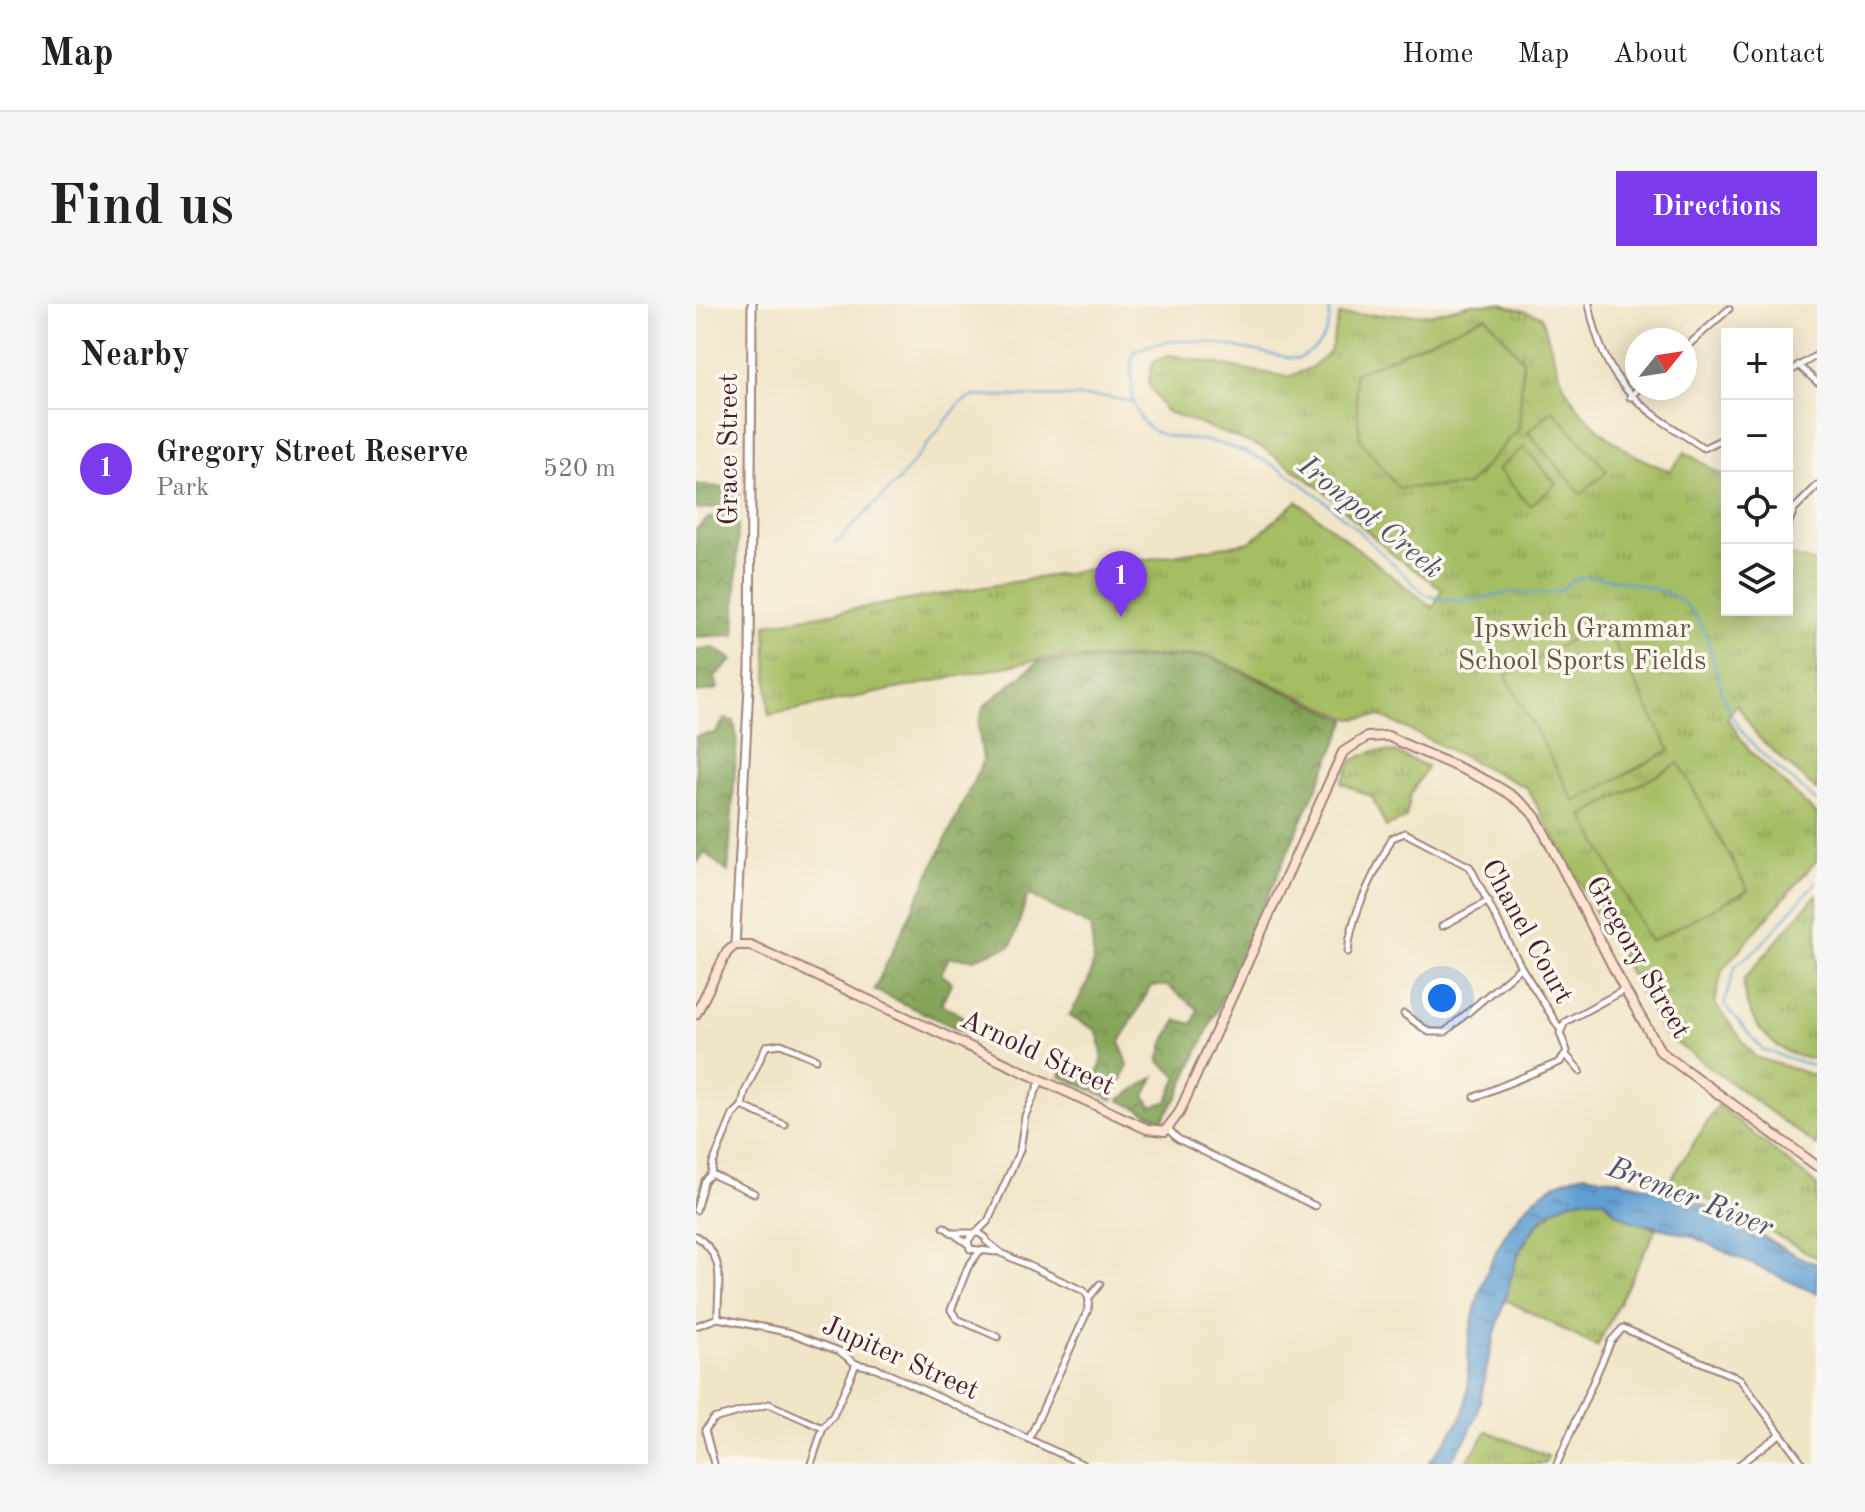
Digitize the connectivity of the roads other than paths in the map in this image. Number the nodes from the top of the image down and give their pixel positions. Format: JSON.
{"nodes":[{"id":1,"x":1589,"y":304,"type":"edge"},
{"id":2,"x":752,"y":306,"type":"edge"},
{"id":3,"x":1729,"y":309,"type":"dead end"},
{"id":4,"x":1697,"y":337,"type":"edge"},
{"id":5,"x":1817,"y":355,"type":"edge"},
{"id":6,"x":1798,"y":365,"type":"junction"},
{"id":7,"x":1793,"y":369,"type":"edge"},
{"id":8,"x":1817,"y":382,"type":"edge"},
{"id":9,"x":1625,"y":389,"type":"edge"},
{"id":10,"x":1634,"y":400,"type":"edge"},
{"id":11,"x":1721,"y":440,"type":"edge"},
{"id":12,"x":1817,"y":486,"type":"edge"},
{"id":13,"x":1793,"y":512,"type":"edge"},
{"id":14,"x":1489,"y":901,"type":"junction"},
{"id":15,"x":1442,"y":926,"type":"dead end"},
{"id":16,"x":735,"y":945,"type":"junction"},
{"id":17,"x":1348,"y":952,"type":"dead end"},
{"id":18,"x":1521,"y":967,"type":"junction"},
{"id":19,"x":1625,"y":990,"type":"junction"},
{"id":20,"x":696,"y":1014,"type":"edge"},
{"id":21,"x":1404,"y":1014,"type":"dead end"},
{"id":22,"x":1560,"y":1029,"type":"junction"},
{"id":23,"x":1566,"y":1055,"type":"junction"},
{"id":24,"x":816,"y":1059,"type":"dead end"},
{"id":25,"x":1580,"y":1071,"type":"dead end"},
{"id":26,"x":1041,"y":1080,"type":"junction"},
{"id":27,"x":1475,"y":1097,"type":"dead end"},
{"id":28,"x":742,"y":1106,"type":"junction"},
{"id":29,"x":785,"y":1125,"type":"dead end"},
{"id":30,"x":1168,"y":1129,"type":"junction"},
{"id":31,"x":1817,"y":1166,"type":"edge"},
{"id":32,"x":711,"y":1174,"type":"junction"},
{"id":33,"x":754,"y":1193,"type":"dead end"},
{"id":34,"x":1315,"y":1206,"type":"dead end"},
{"id":35,"x":696,"y":1210,"type":"edge"},
{"id":36,"x":988,"y":1221,"type":"junction"},
{"id":37,"x":944,"y":1227,"type":"dead end"},
{"id":38,"x":955,"y":1233,"type":"junction"},
{"id":39,"x":974,"y":1234,"type":"junction"},
{"id":40,"x":696,"y":1236,"type":"edge"},
{"id":41,"x":986,"y":1240,"type":"junction"},
{"id":42,"x":969,"y":1247,"type":"junction"},
{"id":43,"x":980,"y":1251,"type":"junction"},
{"id":44,"x":1001,"y":1253,"type":"junction"},
{"id":45,"x":968,"y":1267,"type":"junction"},
{"id":46,"x":1100,"y":1284,"type":"dead end"},
{"id":47,"x":1089,"y":1298,"type":"junction"},
{"id":48,"x":718,"y":1318,"type":"junction"},
{"id":49,"x":696,"y":1326,"type":"edge"},
{"id":50,"x":998,"y":1337,"type":"dead end"},
{"id":51,"x":856,"y":1364,"type":"junction"},
{"id":52,"x":823,"y":1428,"type":"junction"},
{"id":53,"x":1780,"y":1434,"type":"junction"},
{"id":54,"x":1029,"y":1439,"type":"junction"},
{"id":55,"x":714,"y":1464,"type":"edge"},
{"id":56,"x":811,"y":1464,"type":"edge"},
{"id":57,"x":1082,"y":1464,"type":"edge"},
{"id":58,"x":1557,"y":1464,"type":"edge"},
{"id":59,"x":1740,"y":1464,"type":"edge"},
{"id":60,"x":1803,"y":1464,"type":"edge"}],
"edges":[{"from":1,"to":9,"type":"street"},
{"from":2,"to":16,"type":"street","name":"Grace Street"},
{"from":3,"to":4,"type":"street"},
{"from":5,"to":6,"type":"street"},
{"from":6,"to":7,"type":"street"},
{"from":6,"to":8,"type":"street"},
{"from":10,"to":11,"type":"street"},
{"from":12,"to":13,"type":"street"},
{"from":14,"to":15,"type":"street"},
{"from":14,"to":17,"type":"street","name":"Chanel Court"},
{"from":14,"to":18,"type":"street","name":"Chanel Court"},
{"from":16,"to":20,"type":"main road"},
{"from":16,"to":26,"type":"main road","name":"Arnold Street"},
{"from":18,"to":21,"type":"street"},
{"from":18,"to":22,"type":"street","name":"Chanel Court"},
{"from":19,"to":22,"type":"street"},
{"from":19,"to":30,"type":"main road","name":"Gregory Street"},
{"from":19,"to":31,"type":"main road","name":"Gregory Street"},
{"from":22,"to":23,"type":"street","name":"Chanel Court"},
{"from":23,"to":25,"type":"street"},
{"from":23,"to":27,"type":"street"},
{"from":24,"to":28,"type":"street"},
{"from":26,"to":30,"type":"main road","name":"Arnold Street"},
{"from":26,"to":36,"type":"street"},
{"from":28,"to":29,"type":"street"},
{"from":28,"to":32,"type":"street"},
{"from":30,"to":34,"type":"street","name":"Arnold Street"},
{"from":32,"to":33,"type":"street"},
{"from":32,"to":35,"type":"street"},
{"from":36,"to":39,"type":"street"},
{"from":36,"to":41,"type":"street"},
{"from":37,"to":38,"type":"street"},
{"from":38,"to":39,"type":"street"},
{"from":38,"to":42,"type":"street"},
{"from":39,"to":41,"type":"street"},
{"from":39,"to":42,"type":"street"},
{"from":40,"to":48,"type":"street"},
{"from":41,"to":43,"type":"street"},
{"from":41,"to":44,"type":"street"},
{"from":42,"to":43,"type":"street"},
{"from":42,"to":45,"type":"street"},
{"from":43,"to":44,"type":"street"},
{"from":43,"to":45,"type":"street"},
{"from":44,"to":47,"type":"street"},
{"from":45,"to":50,"type":"street"},
{"from":46,"to":47,"type":"street"},
{"from":47,"to":54,"type":"street"},
{"from":48,"to":49,"type":"street"},
{"from":48,"to":51,"type":"street","name":"Jupiter Street"},
{"from":51,"to":52,"type":"street"},
{"from":51,"to":54,"type":"street","name":"Jupiter Street"},
{"from":52,"to":55,"type":"street"},
{"from":52,"to":56,"type":"street"},
{"from":53,"to":58,"type":"street"},
{"from":53,"to":59,"type":"street"},
{"from":53,"to":60,"type":"street"},
{"from":54,"to":57,"type":"street","name":"Jupiter Street"}]}
